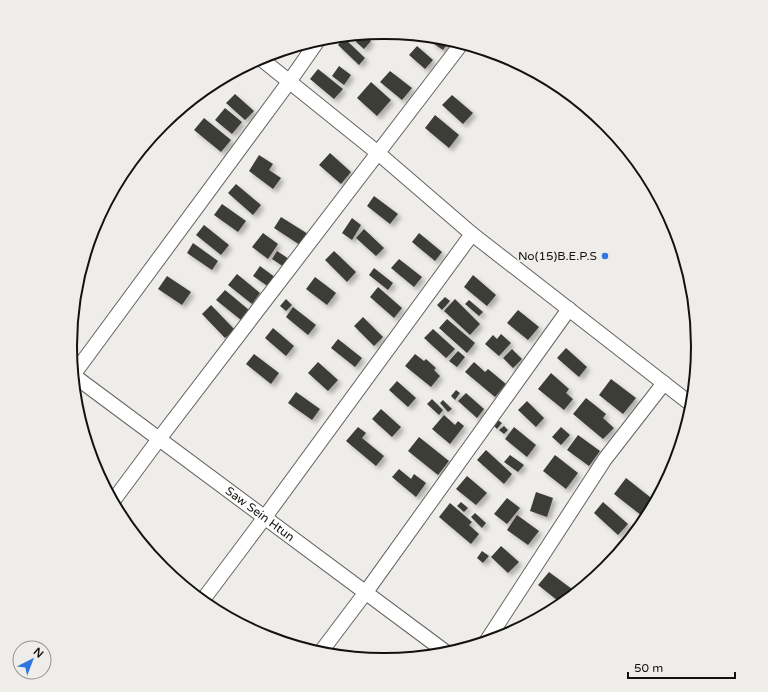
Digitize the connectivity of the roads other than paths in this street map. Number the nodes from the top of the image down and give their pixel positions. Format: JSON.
{"nodes":[{"id":1,"x":313,"y":47,"type":"edge"},
{"id":2,"x":458,"y":48,"type":"edge"},
{"id":3,"x":266,"y":63,"type":"edge"},
{"id":4,"x":289,"y":82,"type":"junction"},
{"id":5,"x":378,"y":153,"type":"junction"},
{"id":6,"x":472,"y":234,"type":"junction"},
{"id":7,"x":569,"y":310,"type":"junction"},
{"id":8,"x":78,"y":368,"type":"edge"},
{"id":9,"x":79,"y":380,"type":"edge"},
{"id":10,"x":664,"y":383,"type":"junction"},
{"id":11,"x":686,"y":400,"type":"edge"},
{"id":12,"x":159,"y":439,"type":"junction"},
{"id":13,"x":116,"y":496,"type":"edge"},
{"id":14,"x":265,"y":517,"type":"junction"},
{"id":15,"x":366,"y":592,"type":"junction"},
{"id":16,"x":206,"y":596,"type":"edge"},
{"id":17,"x":491,"y":634,"type":"edge"},
{"id":18,"x":324,"y":647,"type":"edge"},
{"id":19,"x":440,"y":648,"type":"edge"}],
"edges":[{"from":1,"to":4,"type":"street"},
{"from":2,"to":5,"type":"street"},
{"from":3,"to":4,"type":"street"},
{"from":4,"to":5,"type":"street"},
{"from":4,"to":8,"type":"street"},
{"from":5,"to":6,"type":"street"},
{"from":5,"to":12,"type":"street"},
{"from":6,"to":7,"type":"street"},
{"from":6,"to":14,"type":"street"},
{"from":7,"to":10,"type":"street"},
{"from":7,"to":15,"type":"street"},
{"from":9,"to":12,"type":"street","name":"Saw Sein Htun"},
{"from":10,"to":11,"type":"street"},
{"from":10,"to":17,"type":"street"},
{"from":12,"to":13,"type":"street"},
{"from":12,"to":14,"type":"street","name":"Saw Sein Htun"},
{"from":14,"to":15,"type":"street","name":"Saw Sein Htun"},
{"from":14,"to":16,"type":"street"},
{"from":15,"to":18,"type":"street"},
{"from":15,"to":19,"type":"street","name":"Saw Sein Htun"}]}
